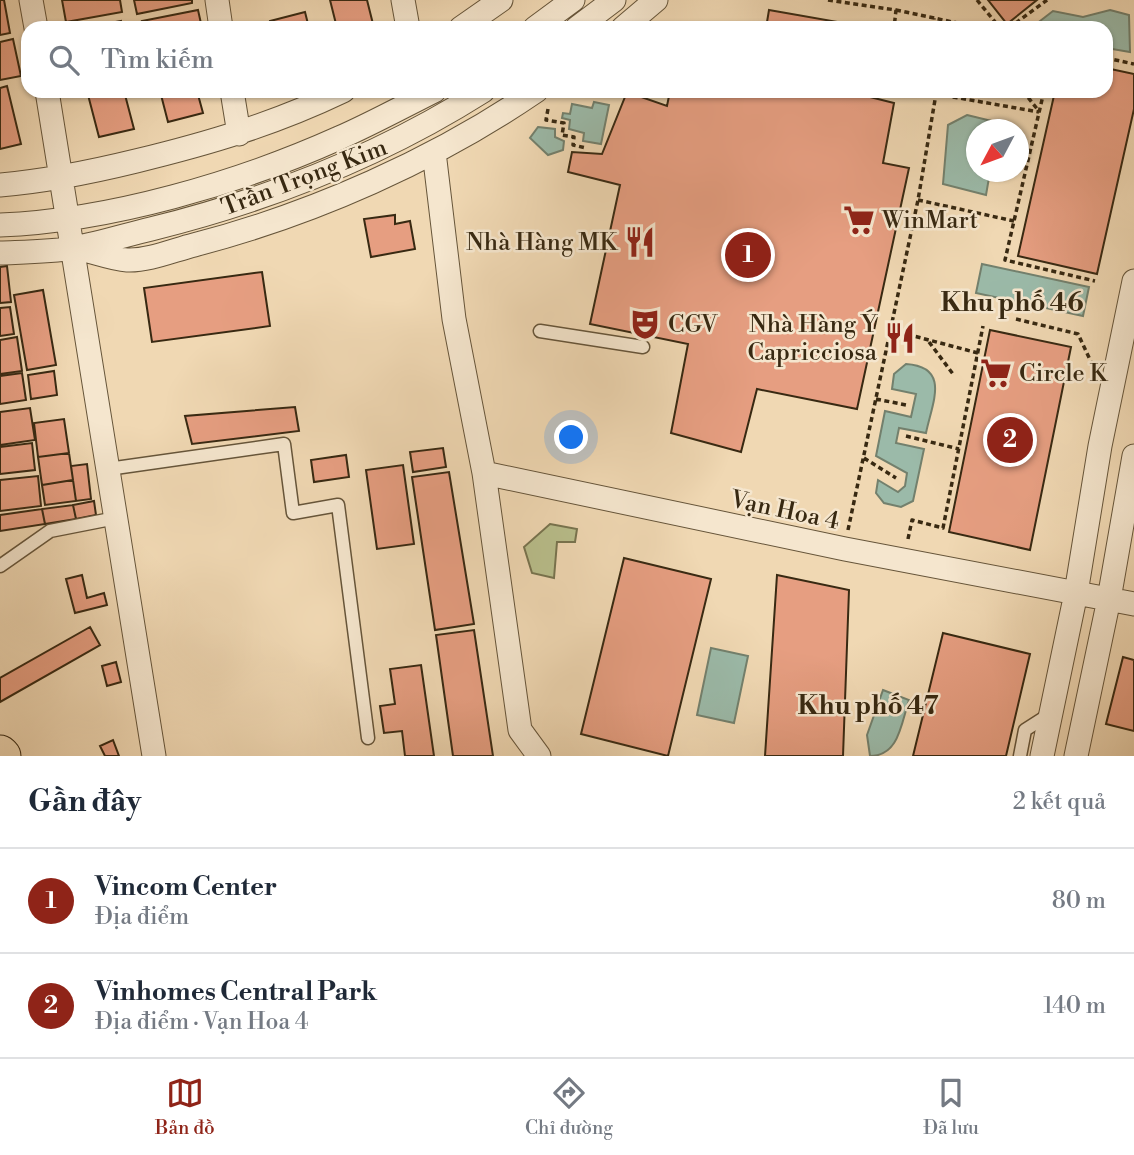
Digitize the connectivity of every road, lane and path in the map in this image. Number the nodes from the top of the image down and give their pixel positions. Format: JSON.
{"nodes":[{"id":1,"x":31,"y":0,"type":"edge"},
{"id":2,"x":217,"y":0,"type":"edge"},
{"id":3,"x":403,"y":0,"type":"edge"},
{"id":4,"x":501,"y":0,"type":"edge"},
{"id":5,"x":573,"y":0,"type":"edge"},
{"id":6,"x":614,"y":0,"type":"edge"},
{"id":7,"x":656,"y":0,"type":"edge"},
{"id":8,"x":828,"y":0,"type":"edge"},
{"id":9,"x":977,"y":0,"type":"edge"},
{"id":10,"x":1047,"y":0,"type":"edge"},
{"id":11,"x":897,"y":10,"type":"junction"},
{"id":12,"x":934,"y":18,"type":"junction"},
{"id":13,"x":35,"y":21,"type":"edge"},
{"id":14,"x":220,"y":21,"type":"edge"},
{"id":15,"x":407,"y":21,"type":"edge"},
{"id":16,"x":471,"y":21,"type":"edge"},
{"id":17,"x":544,"y":21,"type":"edge"},
{"id":18,"x":586,"y":21,"type":"edge"},
{"id":19,"x":631,"y":21,"type":"edge"},
{"id":20,"x":895,"y":21,"type":"edge"},
{"id":21,"x":934,"y":21,"type":"edge"},
{"id":22,"x":948,"y":21,"type":"edge"},
{"id":23,"x":994,"y":21,"type":"edge"},
{"id":24,"x":1018,"y":21,"type":"edge"},
{"id":25,"x":1113,"y":60,"type":"edge"},
{"id":26,"x":1134,"y":64,"type":"edge"},
{"id":27,"x":48,"y":98,"type":"edge"},
{"id":28,"x":233,"y":98,"type":"edge"},
{"id":29,"x":326,"y":98,"type":"edge"},
{"id":30,"x":420,"y":98,"type":"edge"},
{"id":31,"x":472,"y":98,"type":"edge"},
{"id":32,"x":935,"y":98,"type":"edge"},
{"id":33,"x":963,"y":98,"type":"edge"},
{"id":34,"x":1028,"y":98,"type":"edge"},
{"id":35,"x":1042,"y":98,"type":"edge"},
{"id":36,"x":542,"y":99,"type":"edge"},
{"id":37,"x":1039,"y":112,"type":"junction"},
{"id":38,"x":239,"y":134,"type":"junction"},
{"id":39,"x":586,"y":148,"type":"dead end"},
{"id":40,"x":434,"y":152,"type":"junction"},
{"id":41,"x":62,"y":178,"type":"junction"},
{"id":42,"x":0,"y":185,"type":"edge"},
{"id":43,"x":918,"y":200,"type":"junction"},
{"id":44,"x":69,"y":220,"type":"junction"},
{"id":45,"x":1014,"y":221,"type":"junction"},
{"id":46,"x":0,"y":225,"type":"edge"},
{"id":47,"x":74,"y":248,"type":"junction"},
{"id":48,"x":0,"y":253,"type":"edge"},
{"id":49,"x":1095,"y":281,"type":"dead end"},
{"id":50,"x":1134,"y":281,"type":"edge"},
{"id":51,"x":1016,"y":319,"type":"dead end"},
{"id":52,"x":983,"y":326,"type":"dead end"},
{"id":53,"x":891,"y":330,"type":"junction"},
{"id":54,"x":540,"y":331,"type":"dead end"},
{"id":55,"x":928,"y":340,"type":"junction"},
{"id":56,"x":643,"y":347,"type":"dead end"},
{"id":57,"x":978,"y":353,"type":"junction"},
{"id":58,"x":1093,"y":367,"type":"dead end"},
{"id":59,"x":953,"y":374,"type":"dead end"},
{"id":60,"x":876,"y":399,"type":"junction"},
{"id":61,"x":906,"y":405,"type":"dead end"},
{"id":62,"x":906,"y":436,"type":"dead end"},
{"id":63,"x":959,"y":449,"type":"junction"},
{"id":64,"x":1134,"y":456,"type":"edge"},
{"id":65,"x":864,"y":458,"type":"junction"},
{"id":66,"x":108,"y":469,"type":"junction"},
{"id":67,"x":484,"y":473,"type":"junction"},
{"id":68,"x":896,"y":478,"type":"dead end"},
{"id":69,"x":117,"y":518,"type":"junction"},
{"id":70,"x":845,"y":549,"type":"junction"},
{"id":71,"x":906,"y":550,"type":"dead end"},
{"id":72,"x":0,"y":566,"type":"edge"},
{"id":73,"x":1076,"y":593,"type":"junction"},
{"id":74,"x":1109,"y":599,"type":"junction"},
{"id":75,"x":1134,"y":604,"type":"edge"},
{"id":76,"x":1051,"y":714,"type":"junction"},
{"id":77,"x":368,"y":738,"type":"dead end"},
{"id":78,"x":154,"y":756,"type":"edge"},
{"id":79,"x":539,"y":756,"type":"edge"},
{"id":80,"x":1020,"y":756,"type":"edge"},
{"id":81,"x":1042,"y":756,"type":"edge"},
{"id":82,"x":1076,"y":756,"type":"edge"}],
"edges":[{"from":1,"to":13,"type":"street"},
{"from":2,"to":14,"type":"street"},
{"from":3,"to":15,"type":"street"},
{"from":4,"to":16,"type":"street"},
{"from":5,"to":17,"type":"street"},
{"from":6,"to":18,"type":"street"},
{"from":7,"to":19,"type":"street"},
{"from":8,"to":11,"type":"path"},
{"from":9,"to":23,"type":"path"},
{"from":10,"to":24,"type":"path"},
{"from":11,"to":12,"type":"path"},
{"from":11,"to":20,"type":"path"},
{"from":12,"to":21,"type":"path"},
{"from":12,"to":22,"type":"path"},
{"from":25,"to":26,"type":"path"},
{"from":27,"to":41,"type":"street"},
{"from":28,"to":38,"type":"street"},
{"from":29,"to":38,"type":"street"},
{"from":30,"to":44,"type":"street","name":"Trần Trọng Kim"},
{"from":31,"to":47,"type":"street","name":"Trần Trọng Kim"},
{"from":32,"to":43,"type":"path"},
{"from":33,"to":37,"type":"path"},
{"from":34,"to":37,"type":"path"},
{"from":35,"to":37,"type":"path"},
{"from":36,"to":39,"type":"path"},
{"from":36,"to":40,"type":"street","name":"Trần Trọng Kim"},
{"from":37,"to":45,"type":"path"},
{"from":38,"to":41,"type":"street"},
{"from":40,"to":47,"type":"street","name":"Trần Trọng Kim"},
{"from":40,"to":67,"type":"street"},
{"from":41,"to":42,"type":"street"},
{"from":41,"to":44,"type":"street"},
{"from":43,"to":45,"type":"path"},
{"from":43,"to":53,"type":"path"},
{"from":44,"to":46,"type":"street","name":"Trần Trọng Kim"},
{"from":44,"to":47,"type":"street"},
{"from":45,"to":49,"type":"path"},
{"from":47,"to":48,"type":"street","name":"Trần Trọng Kim"},
{"from":47,"to":66,"type":"street"},
{"from":50,"to":73,"type":"street"},
{"from":51,"to":58,"type":"path"},
{"from":52,"to":57,"type":"path"},
{"from":53,"to":55,"type":"path"},
{"from":53,"to":60,"type":"path"},
{"from":54,"to":56,"type":"lane"},
{"from":55,"to":57,"type":"path"},
{"from":55,"to":59,"type":"path"},
{"from":57,"to":63,"type":"path"},
{"from":60,"to":61,"type":"path"},
{"from":60,"to":65,"type":"path"},
{"from":62,"to":63,"type":"path"},
{"from":63,"to":71,"type":"path"},
{"from":64,"to":74,"type":"street"},
{"from":65,"to":68,"type":"path"},
{"from":65,"to":70,"type":"path"},
{"from":66,"to":69,"type":"street"},
{"from":66,"to":77,"type":"lane"},
{"from":67,"to":70,"type":"street","name":"Vạn Hoa 4"},
{"from":67,"to":79,"type":"street"},
{"from":69,"to":72,"type":"lane"},
{"from":69,"to":78,"type":"street"},
{"from":70,"to":73,"type":"street","name":"Vạn Hoa 4"},
{"from":73,"to":74,"type":"street","name":"Vạn Hoa 4"},
{"from":73,"to":76,"type":"street"},
{"from":74,"to":75,"type":"street","name":"Vạn Hoa 4"},
{"from":74,"to":82,"type":"street"},
{"from":76,"to":80,"type":"lane"},
{"from":76,"to":81,"type":"street"}]}
